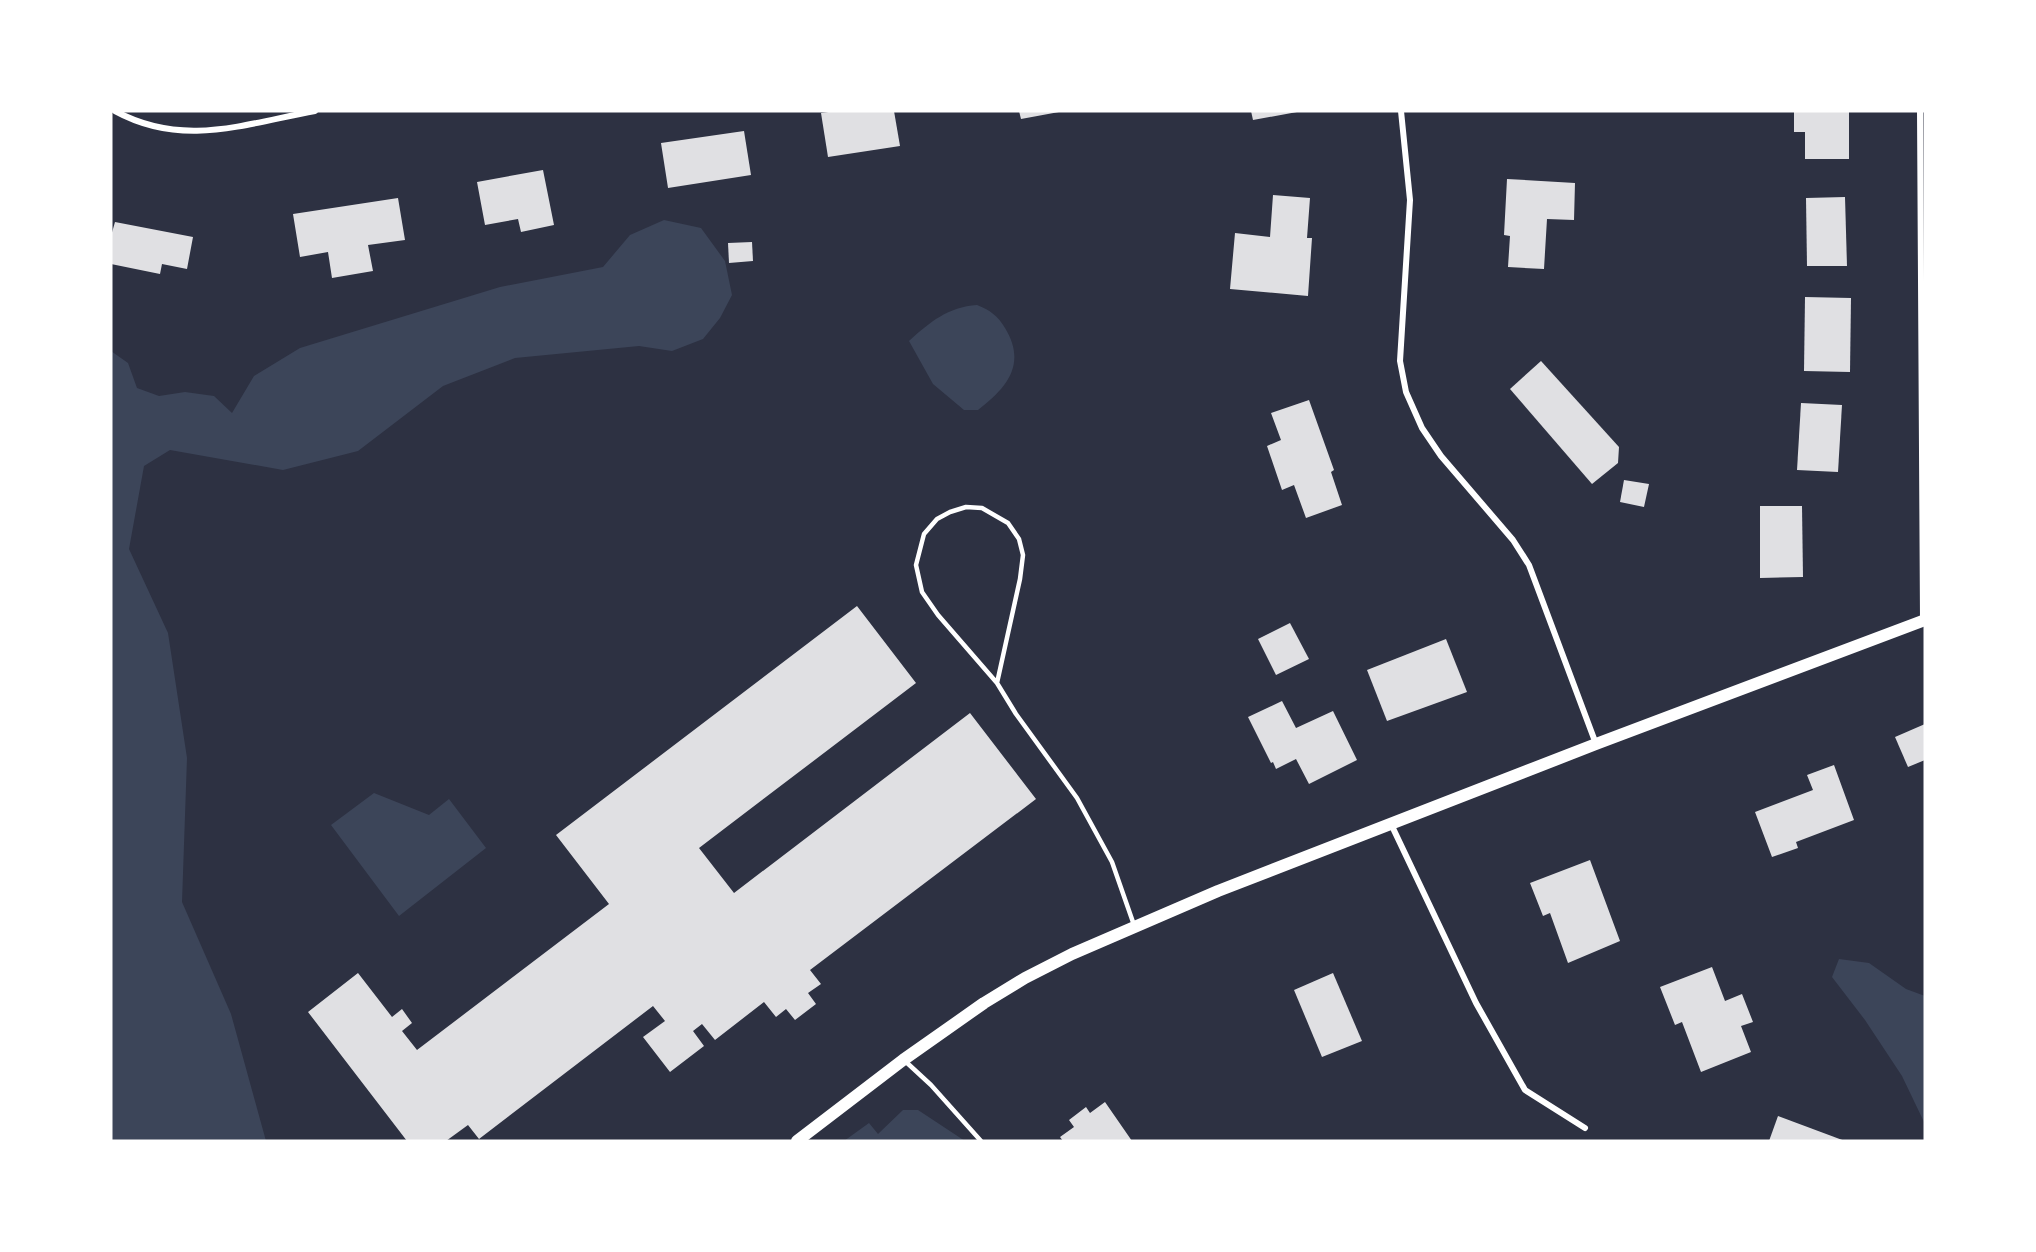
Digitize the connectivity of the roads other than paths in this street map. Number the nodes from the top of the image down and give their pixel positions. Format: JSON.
{"nodes":[{"id":1,"x":115,"y":111,"type":"edge"},
{"id":2,"x":315,"y":111,"type":"edge"},
{"id":3,"x":1401,"y":111,"type":"edge"},
{"id":4,"x":1920,"y":111,"type":"edge"},
{"id":5,"x":1924,"y":620,"type":"edge"},
{"id":6,"x":997,"y":683,"type":"junction"},
{"id":7,"x":1596,"y":744,"type":"junction"},
{"id":8,"x":1390,"y":824,"type":"junction"},
{"id":9,"x":1135,"y":927,"type":"junction"},
{"id":10,"x":903,"y":1060,"type":"junction"},
{"id":11,"x":1585,"y":1128,"type":"dead end"},
{"id":12,"x":797,"y":1141,"type":"edge"},
{"id":13,"x":981,"y":1141,"type":"edge"}],
"edges":[{"from":1,"to":2,"type":"street"},
{"from":3,"to":7,"type":"street"},
{"from":4,"to":5,"type":"street"},
{"from":5,"to":7,"type":"main road"},
{"from":6,"to":6,"type":"lane"},
{"from":6,"to":9,"type":"lane"},
{"from":7,"to":8,"type":"main road"},
{"from":8,"to":9,"type":"main road"},
{"from":8,"to":11,"type":"street"},
{"from":9,"to":10,"type":"main road"},
{"from":10,"to":12,"type":"main road"},
{"from":10,"to":13,"type":"lane"}]}
